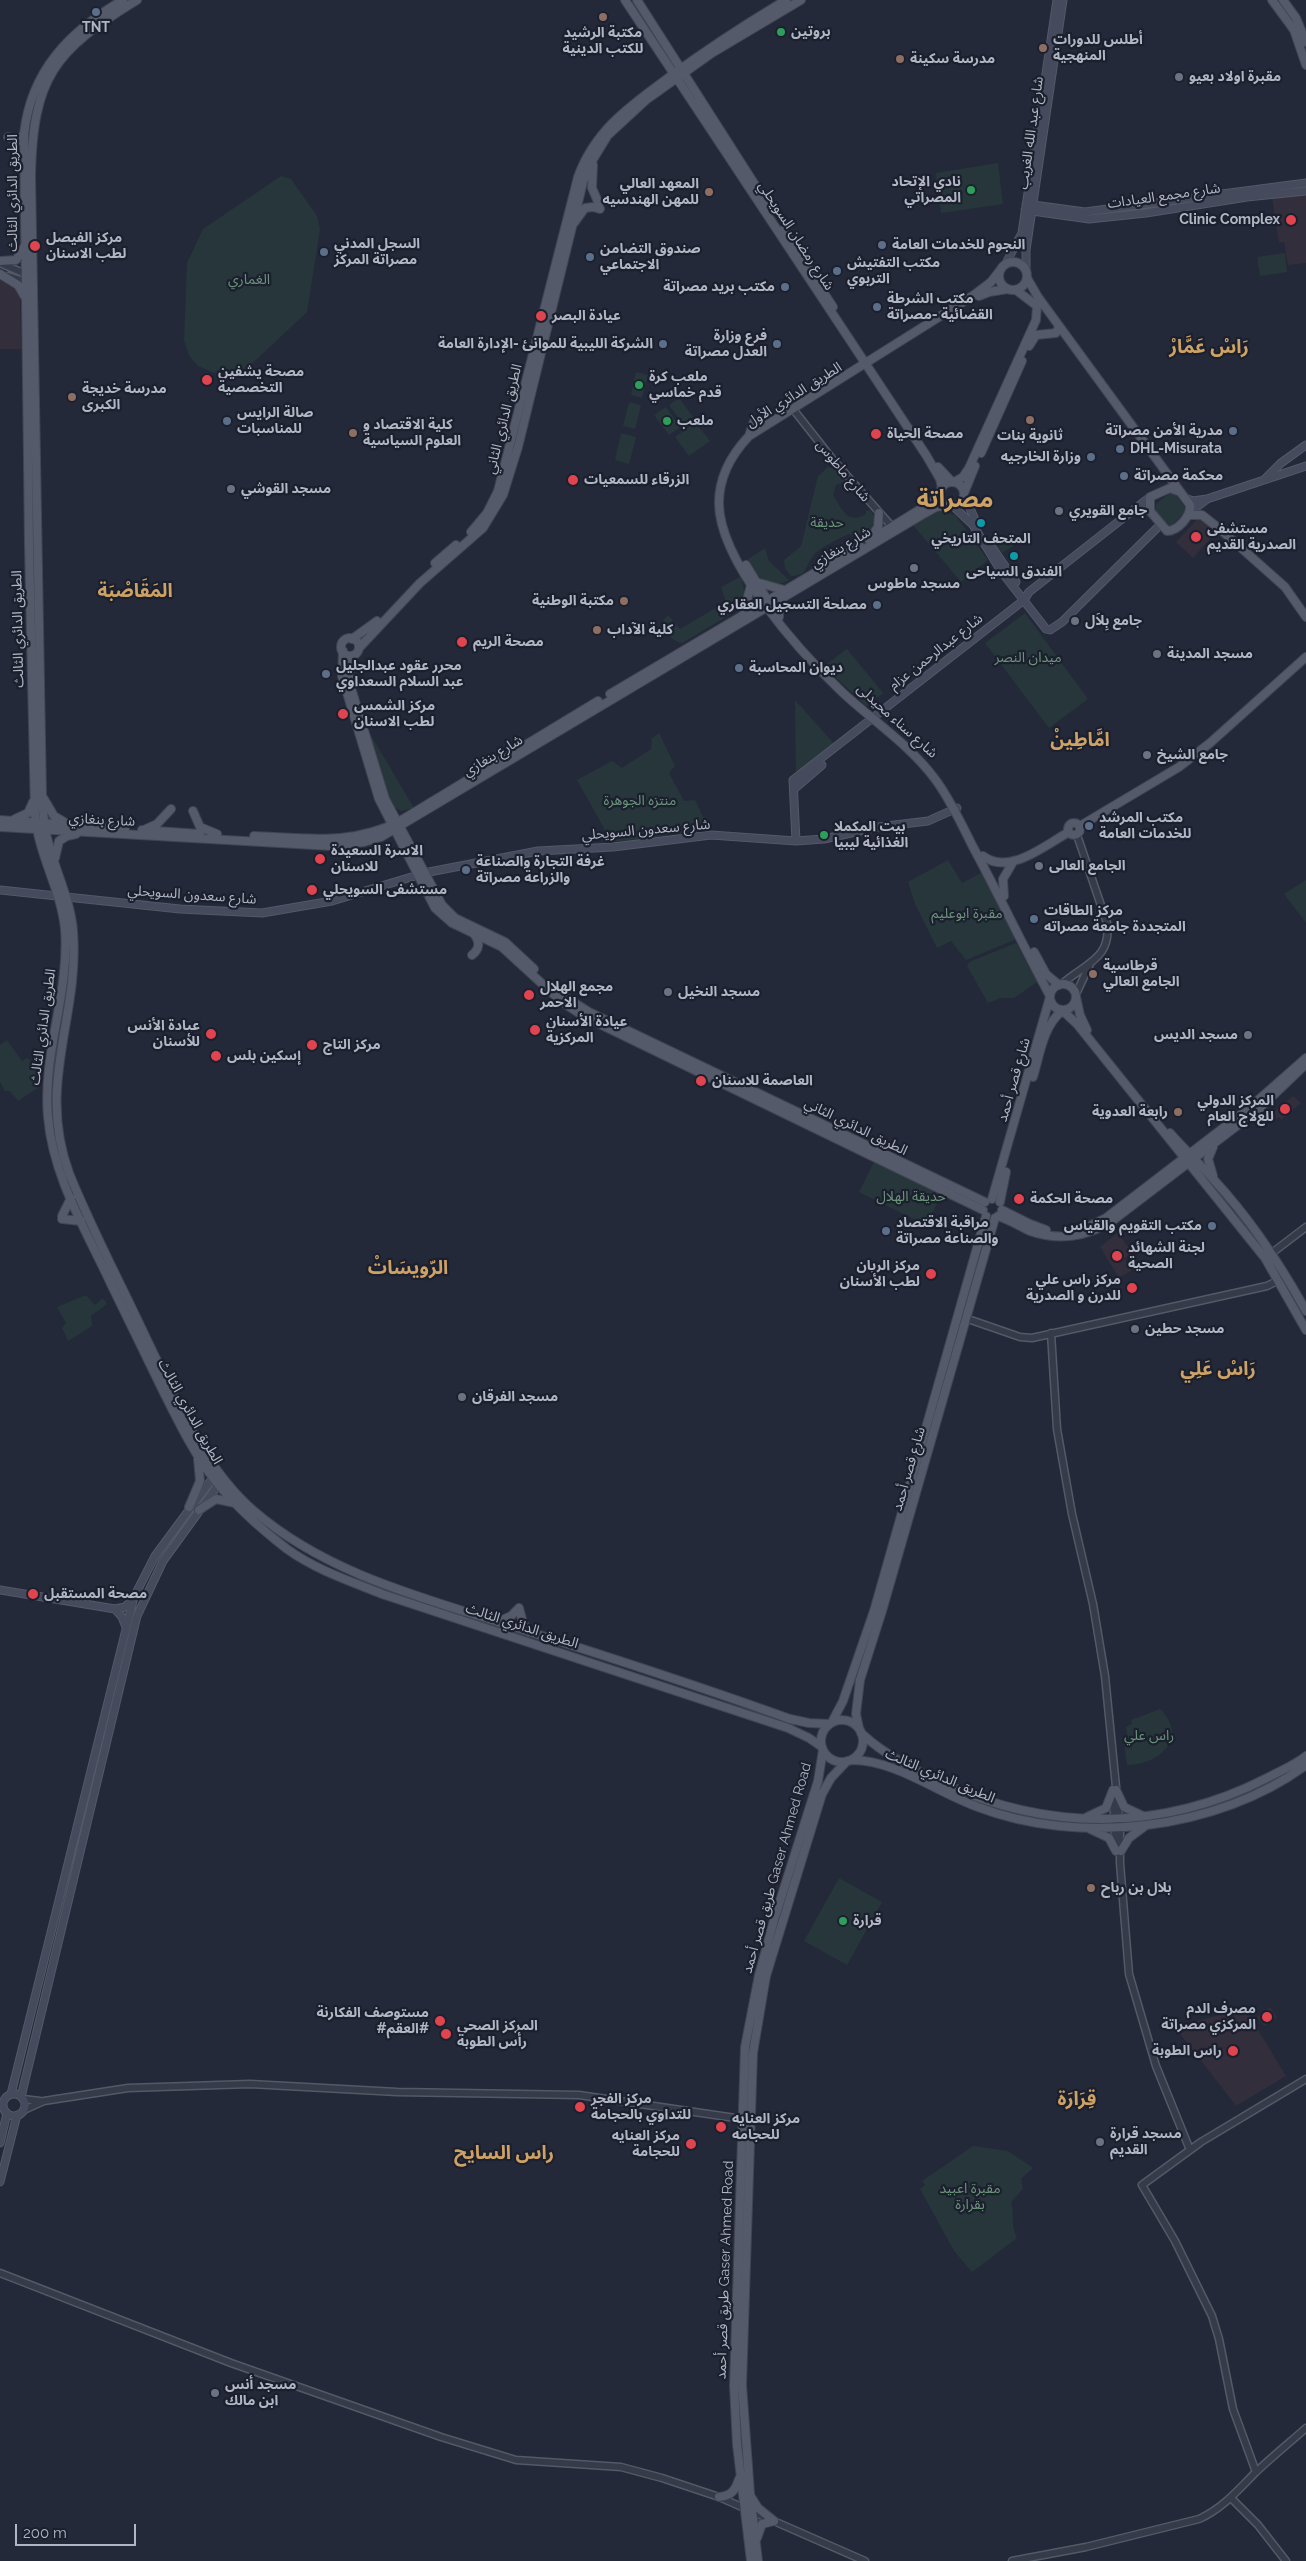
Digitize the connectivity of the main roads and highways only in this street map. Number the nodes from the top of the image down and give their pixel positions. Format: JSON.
{"nodes":[{"id":1,"x":123,"y":0,"type":"edge"},
{"id":2,"x":137,"y":0,"type":"edge"},
{"id":3,"x":625,"y":0,"type":"edge"},
{"id":4,"x":637,"y":0,"type":"edge"},
{"id":5,"x":786,"y":0,"type":"edge"},
{"id":6,"x":801,"y":0,"type":"edge"},
{"id":7,"x":1057,"y":0,"type":"edge"},
{"id":8,"x":1063,"y":0,"type":"edge"},
{"id":9,"x":1272,"y":0,"type":"edge"},
{"id":10,"x":1283,"y":0,"type":"edge"},
{"id":11,"x":1306,"y":42,"type":"edge"},
{"id":12,"x":669,"y":50,"type":"junction"},
{"id":13,"x":693,"y":62,"type":"junction"},
{"id":14,"x":1306,"y":65,"type":"edge"},
{"id":15,"x":679,"y":73,"type":"junction"},
{"id":16,"x":24,"y":134,"type":"junction"},
{"id":17,"x":8,"y":137,"type":"dead end"},
{"id":18,"x":596,"y":154,"type":"junction"},
{"id":19,"x":1306,"y":183,"type":"edge"},
{"id":20,"x":1035,"y":190,"type":"junction"},
{"id":21,"x":1306,"y":191,"type":"edge"},
{"id":22,"x":577,"y":196,"type":"junction"},
{"id":23,"x":1029,"y":208,"type":"junction"},
{"id":24,"x":1048,"y":211,"type":"junction"},
{"id":25,"x":572,"y":226,"type":"junction"},
{"id":26,"x":1030,"y":231,"type":"junction"},
{"id":27,"x":26,"y":243,"type":"junction"},
{"id":28,"x":0,"y":262,"type":"edge"},
{"id":29,"x":1003,"y":267,"type":"junction"},
{"id":30,"x":0,"y":273,"type":"edge"},
{"id":31,"x":1027,"y":274,"type":"junction"},
{"id":32,"x":30,"y":279,"type":"junction"},
{"id":33,"x":1012,"y":290,"type":"junction"},
{"id":34,"x":26,"y":300,"type":"junction"},
{"id":35,"x":1059,"y":327,"type":"junction"},
{"id":36,"x":868,"y":365,"type":"junction"},
{"id":37,"x":795,"y":411,"type":"junction"},
{"id":38,"x":770,"y":422,"type":"junction"},
{"id":39,"x":518,"y":429,"type":"junction"},
{"id":40,"x":749,"y":436,"type":"junction"},
{"id":41,"x":1306,"y":445,"type":"edge"},
{"id":42,"x":1306,"y":466,"type":"edge"},
{"id":43,"x":1264,"y":480,"type":"junction"},
{"id":44,"x":953,"y":482,"type":"junction"},
{"id":45,"x":941,"y":490,"type":"junction"},
{"id":46,"x":1180,"y":493,"type":"junction"},
{"id":47,"x":964,"y":494,"type":"junction"},
{"id":48,"x":1150,"y":498,"type":"junction"},
{"id":49,"x":1207,"y":499,"type":"junction"},
{"id":50,"x":33,"y":505,"type":"junction"},
{"id":51,"x":950,"y":505,"type":"junction"},
{"id":52,"x":879,"y":514,"type":"road end"},
{"id":53,"x":1189,"y":514,"type":"junction"},
{"id":54,"x":1160,"y":525,"type":"junction"},
{"id":55,"x":894,"y":529,"type":"junction"},
{"id":56,"x":869,"y":540,"type":"junction"},
{"id":57,"x":754,"y":583,"type":"junction"},
{"id":58,"x":784,"y":593,"type":"junction"},
{"id":59,"x":1025,"y":599,"type":"junction"},
{"id":60,"x":767,"y":604,"type":"junction"},
{"id":61,"x":743,"y":615,"type":"junction"},
{"id":62,"x":1306,"y":617,"type":"edge"},
{"id":63,"x":751,"y":618,"type":"junction"},
{"id":64,"x":779,"y":620,"type":"junction"},
{"id":65,"x":352,"y":639,"type":"junction"},
{"id":66,"x":359,"y":648,"type":"junction"},
{"id":67,"x":343,"y":652,"type":"junction"},
{"id":68,"x":353,"y":656,"type":"junction"},
{"id":69,"x":1304,"y":660,"type":"edge"},
{"id":70,"x":874,"y":718,"type":"junction"},
{"id":71,"x":794,"y":789,"type":"junction"},
{"id":72,"x":38,"y":796,"type":"junction"},
{"id":73,"x":379,"y":799,"type":"junction"},
{"id":74,"x":387,"y":804,"type":"junction"},
{"id":75,"x":171,"y":809,"type":"dead end"},
{"id":76,"x":193,"y":811,"type":"dead end"},
{"id":77,"x":956,"y":811,"type":"junction"},
{"id":78,"x":414,"y":812,"type":"junction"},
{"id":79,"x":4,"y":821,"type":"edge"},
{"id":80,"x":36,"y":825,"type":"junction"},
{"id":81,"x":73,"y":825,"type":"junction"},
{"id":82,"x":45,"y":826,"type":"junction"},
{"id":83,"x":396,"y":826,"type":"junction"},
{"id":84,"x":1080,"y":826,"type":"junction"},
{"id":85,"x":0,"y":827,"type":"edge"},
{"id":86,"x":142,"y":830,"type":"junction"},
{"id":87,"x":376,"y":832,"type":"junction"},
{"id":88,"x":1069,"y":832,"type":"junction"},
{"id":89,"x":94,"y":833,"type":"junction"},
{"id":90,"x":217,"y":834,"type":"junction"},
{"id":91,"x":796,"y":841,"type":"junction"},
{"id":92,"x":983,"y":856,"type":"junction"},
{"id":93,"x":55,"y":860,"type":"junction"},
{"id":94,"x":1011,"y":864,"type":"junction"},
{"id":95,"x":421,"y":874,"type":"junction"},
{"id":96,"x":991,"y":875,"type":"junction"},
{"id":97,"x":0,"y":890,"type":"edge"},
{"id":98,"x":63,"y":896,"type":"junction"},
{"id":99,"x":1004,"y":896,"type":"junction"},
{"id":100,"x":474,"y":934,"type":"junction"},
{"id":101,"x":472,"y":955,"type":"dead end"},
{"id":102,"x":1061,"y":984,"type":"junction"},
{"id":103,"x":1076,"y":996,"type":"junction"},
{"id":104,"x":1050,"y":997,"type":"junction"},
{"id":105,"x":1062,"y":1011,"type":"junction"},
{"id":106,"x":1306,"y":1058,"type":"edge"},
{"id":107,"x":1306,"y":1064,"type":"edge"},
{"id":108,"x":1173,"y":1141,"type":"junction"},
{"id":109,"x":1212,"y":1142,"type":"junction"},
{"id":110,"x":1189,"y":1159,"type":"junction"},
{"id":111,"x":1167,"y":1176,"type":"junction"},
{"id":112,"x":1204,"y":1180,"type":"junction"},
{"id":113,"x":1215,"y":1180,"type":"junction"},
{"id":114,"x":71,"y":1198,"type":"junction"},
{"id":115,"x":993,"y":1209,"type":"junction"},
{"id":116,"x":81,"y":1221,"type":"junction"},
{"id":117,"x":1306,"y":1311,"type":"edge"},
{"id":118,"x":1306,"y":1330,"type":"edge"},
{"id":119,"x":197,"y":1455,"type":"junction"},
{"id":120,"x":221,"y":1474,"type":"junction"},
{"id":121,"x":215,"y":1481,"type":"junction"},
{"id":122,"x":236,"y":1504,"type":"junction"},
{"id":123,"x":189,"y":1507,"type":"junction"},
{"id":124,"x":198,"y":1510,"type":"junction"},
{"id":125,"x":0,"y":1590,"type":"edge"},
{"id":126,"x":134,"y":1597,"type":"junction"},
{"id":127,"x":115,"y":1609,"type":"junction"},
{"id":128,"x":498,"y":1622,"type":"junction"},
{"id":129,"x":126,"y":1627,"type":"junction"},
{"id":130,"x":529,"y":1632,"type":"junction"},
{"id":131,"x":831,"y":1723,"type":"junction"},
{"id":132,"x":860,"y":1731,"type":"junction"},
{"id":133,"x":822,"y":1748,"type":"junction"},
{"id":134,"x":1306,"y":1756,"type":"edge"},
{"id":135,"x":849,"y":1760,"type":"junction"},
{"id":136,"x":1306,"y":1766,"type":"edge"},
{"id":137,"x":83,"y":1802,"type":"junction"},
{"id":138,"x":92,"y":1804,"type":"junction"},
{"id":139,"x":1170,"y":1817,"type":"junction"},
{"id":140,"x":1148,"y":1821,"type":"junction"},
{"id":141,"x":1082,"y":1822,"type":"junction"},
{"id":142,"x":11,"y":2094,"type":"junction"},
{"id":143,"x":22,"y":2098,"type":"junction"},
{"id":144,"x":7,"y":2113,"type":"junction"},
{"id":145,"x":17,"y":2115,"type":"junction"},
{"id":146,"x":745,"y":2119,"type":"junction"},
{"id":147,"x":0,"y":2143,"type":"edge"},
{"id":148,"x":0,"y":2182,"type":"edge"},
{"id":149,"x":741,"y":2475,"type":"junction"},
{"id":150,"x":750,"y":2495,"type":"junction"},
{"id":151,"x":719,"y":2497,"type":"road end"},
{"id":152,"x":748,"y":2510,"type":"junction"},
{"id":153,"x":756,"y":2545,"type":"junction"},
{"id":154,"x":751,"y":2561,"type":"edge"},
{"id":155,"x":758,"y":2561,"type":"edge"}],
"edges":[{"from":1,"to":16,"type":"main road","name":"الطريق الدائري الثالث"},
{"from":2,"to":32,"type":"main road","name":"الطريق الدائري الثالث"},
{"from":3,"to":15,"type":"main road","name":"شارع رمضان السويحلي"},
{"from":4,"to":12,"type":"main road","name":"شارع رمضان السويحلي"},
{"from":5,"to":13,"type":"main road"},
{"from":6,"to":13,"type":"main road"},
{"from":7,"to":23,"type":"main road","name":"شارع عبد الله الغريب"},
{"from":8,"to":20,"type":"main road","name":"شارع عبد الله الغريب"},
{"from":9,"to":14,"type":"main road"},
{"from":10,"to":11,"type":"main road"},
{"from":12,"to":13,"type":"main road"},
{"from":12,"to":15,"type":"main road","name":"شارع رمضان السويحلي"},
{"from":13,"to":15,"type":"main road"},
{"from":15,"to":18,"type":"main road"},
{"from":15,"to":22,"type":"main road"},
{"from":15,"to":36,"type":"main road","name":"شارع رمضان السويحلي"},
{"from":16,"to":17,"type":"main road"},
{"from":16,"to":27,"type":"main road","name":"الطريق الدائري الثالث"},
{"from":18,"to":22,"type":"main road"},
{"from":18,"to":25,"type":"main road"},
{"from":19,"to":24,"type":"main road","name":"شارع مجمع العيادات"},
{"from":20,"to":23,"type":"main road","name":"شارع عبد الله الغريب"},
{"from":20,"to":24,"type":"main road"},
{"from":21,"to":24,"type":"main road","name":"شارع مجمع العيادات"},
{"from":22,"to":25,"type":"main road"},
{"from":22,"to":39,"type":"main road","name":"الطريق الدائري الثاني"},
{"from":23,"to":24,"type":"main road","name":"شارع مجمع العيادات"},
{"from":23,"to":26,"type":"main road","name":"شارع عبد الله الغريب"},
{"from":23,"to":29,"type":"main road","name":"شارع عبد الله الغريب"},
{"from":24,"to":26,"type":"main road"},
{"from":25,"to":39,"type":"main road"},
{"from":26,"to":31,"type":"main road","name":"شارع عبد الله الغريب"},
{"from":27,"to":28,"type":"main road"},
{"from":27,"to":32,"type":"main road","name":"الطريق الدائري الثالث"},
{"from":29,"to":31,"type":"main road"},
{"from":29,"to":33,"type":"main road"},
{"from":29,"to":36,"type":"main road","name":"الطريق الدائري الأول"},
{"from":30,"to":34,"type":"main road"},
{"from":31,"to":33,"type":"main road"},
{"from":31,"to":35,"type":"main road"},
{"from":32,"to":34,"type":"main road","name":"الطريق الدائري الثالث"},
{"from":32,"to":50,"type":"main road","name":"الطريق الدائري الثالث"},
{"from":33,"to":36,"type":"main road","name":"الطريق الدائري الأول"},
{"from":33,"to":44,"type":"main road"},
{"from":34,"to":50,"type":"main road","name":"الطريق الدائري الثالث"},
{"from":35,"to":46,"type":"main road"},
{"from":35,"to":47,"type":"main road"},
{"from":36,"to":37,"type":"main road","name":"الطريق الدائري الأول"},
{"from":36,"to":44,"type":"main road","name":"شارع رمضان السويحلي"},
{"from":36,"to":45,"type":"main road","name":"شارع رمضان السويحلي"},
{"from":37,"to":38,"type":"main road","name":"الطريق الدائري الأول"},
{"from":37,"to":57,"type":"main road","name":"الطريق الدائري الأول"},
{"from":38,"to":40,"type":"main road","name":"الطريق الدائري الأول"},
{"from":38,"to":40,"type":"main road"},
{"from":39,"to":65,"type":"main road","name":"الطريق الدائري الثاني"},
{"from":39,"to":66,"type":"main road","name":"الطريق الدائري الثاني"},
{"from":40,"to":57,"type":"main road","name":"الطريق الدائري الأول"},
{"from":41,"to":43,"type":"main road"},
{"from":42,"to":43,"type":"main road"},
{"from":43,"to":49,"type":"main road"},
{"from":44,"to":45,"type":"main road"},
{"from":44,"to":47,"type":"main road"},
{"from":45,"to":51,"type":"main road"},
{"from":45,"to":55,"type":"main road","name":"شارع بنغازي"},
{"from":46,"to":48,"type":"main road"},
{"from":46,"to":49,"type":"main road"},
{"from":46,"to":53,"type":"main road"},
{"from":47,"to":51,"type":"main road"},
{"from":47,"to":59,"type":"main road"},
{"from":48,"to":54,"type":"main road"},
{"from":48,"to":59,"type":"main road","name":"شارع عبدالرحمن عزام"},
{"from":49,"to":53,"type":"main road"},
{"from":50,"to":72,"type":"main road","name":"الطريق الدائري الثالث"},
{"from":51,"to":55,"type":"main road","name":"شارع بنغازي"},
{"from":51,"to":59,"type":"main road"},
{"from":52,"to":56,"type":"main road"},
{"from":53,"to":54,"type":"main road"},
{"from":53,"to":62,"type":"main road"},
{"from":54,"to":59,"type":"main road"},
{"from":55,"to":56,"type":"main road","name":"شارع بنغازي"},
{"from":55,"to":58,"type":"main road","name":"شارع بنغازي"},
{"from":56,"to":58,"type":"main road","name":"شارع بنغازي"},
{"from":57,"to":58,"type":"main road"},
{"from":57,"to":60,"type":"main road","name":"الطريق الدائري الأول"},
{"from":57,"to":61,"type":"main road"},
{"from":58,"to":60,"type":"main road","name":"شارع بنغازي"},
{"from":58,"to":64,"type":"main road"},
{"from":59,"to":70,"type":"main road","name":"شارع عبدالرحمن عزام"},
{"from":60,"to":61,"type":"main road","name":"شارع بنغازي"},
{"from":60,"to":63,"type":"main road","name":"شارع بنغازي"},
{"from":60,"to":64,"type":"main road","name":"الطريق الدائري الأول"},
{"from":61,"to":78,"type":"main road","name":"شارع بنغازي"},
{"from":63,"to":64,"type":"main road"},
{"from":63,"to":83,"type":"main road","name":"شارع بنغازي"},
{"from":64,"to":70,"type":"main road","name":"شارع سناء محيدلى"},
{"from":64,"to":70,"type":"main road"},
{"from":65,"to":66,"type":"main road"},
{"from":65,"to":67,"type":"main road"},
{"from":66,"to":68,"type":"main road"},
{"from":67,"to":68,"type":"main road"},
{"from":67,"to":73,"type":"main road"},
{"from":68,"to":74,"type":"main road"},
{"from":69,"to":84,"type":"main road"},
{"from":70,"to":71,"type":"main road"},
{"from":70,"to":71,"type":"main road","name":"شارع عبدالرحمن عزام"},
{"from":70,"to":77,"type":"main road","name":"شارع سناء محيدلى"},
{"from":71,"to":91,"type":"main road"},
{"from":72,"to":79,"type":"main road"},
{"from":72,"to":80,"type":"main road","name":"الطريق الدائري الثالث"},
{"from":72,"to":81,"type":"main road"},
{"from":72,"to":82,"type":"main road","name":"الطريق الدائري الثالث"},
{"from":73,"to":83,"type":"main road"},
{"from":73,"to":87,"type":"main road"},
{"from":74,"to":78,"type":"main road"},
{"from":74,"to":83,"type":"main road"},
{"from":75,"to":86,"type":"main road"},
{"from":76,"to":90,"type":"main road"},
{"from":77,"to":91,"type":"main road","name":"شارع سعدون السويحلي"},
{"from":77,"to":92,"type":"main road","name":"شارع سناء محيدلى"},
{"from":77,"to":96,"type":"main road","name":"شارع سناء محيدلى"},
{"from":78,"to":83,"type":"main road","name":"شارع بنغازي"},
{"from":79,"to":80,"type":"main road","name":"شارع بنغازي"},
{"from":80,"to":82,"type":"main road","name":"شارع بنغازي"},
{"from":80,"to":85,"type":"main road","name":"شارع بنغازي"},
{"from":80,"to":98,"type":"main road","name":"الطريق الدائري الثالث"},
{"from":81,"to":82,"type":"main road","name":"شارع بنغازي"},
{"from":81,"to":86,"type":"main road","name":"شارع بنغازي"},
{"from":82,"to":89,"type":"main road","name":"شارع بنغازي"},
{"from":82,"to":93,"type":"main road","name":"الطريق الدائري الثالث"},
{"from":83,"to":87,"type":"main road","name":"شارع بنغازي"},
{"from":83,"to":89,"type":"main road","name":"شارع بنغازي"},
{"from":83,"to":95,"type":"main road"},
{"from":84,"to":88,"type":"main road"},
{"from":84,"to":88,"type":"main road"},
{"from":86,"to":90,"type":"main road","name":"شارع بنغازي"},
{"from":87,"to":90,"type":"main road","name":"شارع بنغازي"},
{"from":88,"to":94,"type":"main road"},
{"from":89,"to":93,"type":"main road"},
{"from":91,"to":95,"type":"main road","name":"شارع سعدون السويحلي"},
{"from":92,"to":94,"type":"main road"},
{"from":92,"to":96,"type":"main road","name":"شارع سناء محيدلى"},
{"from":93,"to":98,"type":"main road","name":"الطريق الدائري الثالث"},
{"from":94,"to":96,"type":"main road"},
{"from":94,"to":99,"type":"main road"},
{"from":95,"to":98,"type":"main road","name":"شارع سعدون السويحلي"},
{"from":95,"to":100,"type":"main road","name":"الطريق الدائري الثاني"},
{"from":95,"to":115,"type":"main road","name":"الطريق الدائري الثاني"},
{"from":96,"to":99,"type":"main road"},
{"from":96,"to":104,"type":"main road","name":"شارع سناء محيدلى"},
{"from":97,"to":98,"type":"main road","name":"شارع سعدون السويحلي"},
{"from":98,"to":114,"type":"main road","name":"الطريق الدائري الثالث"},
{"from":98,"to":120,"type":"main road","name":"الطريق الدائري الثالث"},
{"from":99,"to":102,"type":"main road"},
{"from":100,"to":101,"type":"main road"},
{"from":100,"to":115,"type":"main road","name":"الطريق الدائري الثاني"},
{"from":102,"to":103,"type":"main road"},
{"from":102,"to":104,"type":"main road"},
{"from":103,"to":105,"type":"main road"},
{"from":103,"to":108,"type":"main road"},
{"from":104,"to":105,"type":"main road"},
{"from":104,"to":115,"type":"main road","name":"شارع قصر أحمد"},
{"from":105,"to":108,"type":"main road"},
{"from":105,"to":115,"type":"main road","name":"شارع قصر أحمد"},
{"from":106,"to":109,"type":"main road","name":"الطريق الدائري الثاني"},
{"from":107,"to":109,"type":"main road","name":"الطريق الدائري الثاني"},
{"from":108,"to":109,"type":"main road"},
{"from":108,"to":110,"type":"main road"},
{"from":108,"to":111,"type":"main road"},
{"from":109,"to":110,"type":"main road","name":"الطريق الدائري الثاني"},
{"from":109,"to":113,"type":"main road"},
{"from":110,"to":111,"type":"main road","name":"الطريق الدائري الثاني"},
{"from":110,"to":112,"type":"main road"},
{"from":110,"to":113,"type":"main road"},
{"from":111,"to":112,"type":"main road"},
{"from":111,"to":115,"type":"main road","name":"الطريق الدائري الثاني"},
{"from":112,"to":118,"type":"main road"},
{"from":113,"to":117,"type":"main road"},
{"from":114,"to":116,"type":"main road","name":"الطريق الدائري الثالث"},
{"from":114,"to":116,"type":"main road"},
{"from":115,"to":131,"type":"main road","name":"شارع قصر أحمد"},
{"from":115,"to":132,"type":"main road","name":"شارع قصر أحمد"},
{"from":116,"to":119,"type":"main road","name":"الطريق الدائري الثالث"},
{"from":119,"to":121,"type":"main road","name":"الطريق الدائري الثالث"},
{"from":119,"to":123,"type":"main road"},
{"from":120,"to":121,"type":"main road"},
{"from":120,"to":128,"type":"main road","name":"الطريق الدائري الثالث"},
{"from":121,"to":122,"type":"main road","name":"الطريق الدائري الثالث"},
{"from":121,"to":123,"type":"main road"},
{"from":121,"to":124,"type":"main road"},
{"from":122,"to":124,"type":"main road"},
{"from":122,"to":133,"type":"main road","name":"الطريق الدائري الثالث"},
{"from":123,"to":126,"type":"main road"},
{"from":124,"to":138,"type":"main road"},
{"from":125,"to":127,"type":"main road"},
{"from":126,"to":127,"type":"main road"},
{"from":126,"to":129,"type":"main road"},
{"from":127,"to":129,"type":"main road"},
{"from":128,"to":130,"type":"main road","name":"الطريق الدائري الثالث"},
{"from":128,"to":130,"type":"main road"},
{"from":129,"to":137,"type":"main road"},
{"from":130,"to":131,"type":"main road","name":"الطريق الدائري الثالث"},
{"from":131,"to":132,"type":"main road"},
{"from":131,"to":133,"type":"main road"},
{"from":132,"to":135,"type":"main road"},
{"from":132,"to":141,"type":"main road","name":"الطريق الدائري الثالث"},
{"from":133,"to":135,"type":"main road"},
{"from":133,"to":146,"type":"main road","name":"طريق قصر أحمد Gaser Ahmed Road"},
{"from":134,"to":139,"type":"main road","name":"الطريق الدائري الثالث"},
{"from":135,"to":141,"type":"main road","name":"الطريق الدائري الثالث"},
{"from":135,"to":146,"type":"main road","name":"طريق قصر أحمد Gaser Ahmed Road"},
{"from":136,"to":139,"type":"main road","name":"الطريق الدائري الثالث"},
{"from":137,"to":138,"type":"main road"},
{"from":137,"to":142,"type":"main road"},
{"from":138,"to":143,"type":"main road"},
{"from":139,"to":140,"type":"main road","name":"الطريق الدائري الثالث"},
{"from":140,"to":141,"type":"main road","name":"الطريق الدائري الثالث"},
{"from":140,"to":141,"type":"main road"},
{"from":140,"to":141,"type":"main road"},
{"from":142,"to":143,"type":"main road"},
{"from":142,"to":144,"type":"main road"},
{"from":143,"to":145,"type":"main road"},
{"from":144,"to":145,"type":"main road"},
{"from":144,"to":147,"type":"main road"},
{"from":145,"to":148,"type":"main road"},
{"from":146,"to":149,"type":"main road","name":"طريق قصر أحمد Gaser Ahmed Road"},
{"from":146,"to":150,"type":"main road","name":"طريق قصر أحمد Gaser Ahmed Road"},
{"from":149,"to":151,"type":"main road"},
{"from":149,"to":152,"type":"main road","name":"طريق قصر أحمد Gaser Ahmed Road"},
{"from":150,"to":152,"type":"main road","name":"طريق قصر أحمد Gaser Ahmed Road"},
{"from":150,"to":153,"type":"main road"},
{"from":152,"to":153,"type":"main road","name":"طريق قصر أحمد Gaser Ahmed Road"},
{"from":152,"to":154,"type":"main road","name":"طريق قصر أحمد Gaser Ahmed Road"},
{"from":153,"to":155,"type":"main road","name":"طريق قصر أحمد Gaser Ahmed Road"}]}
